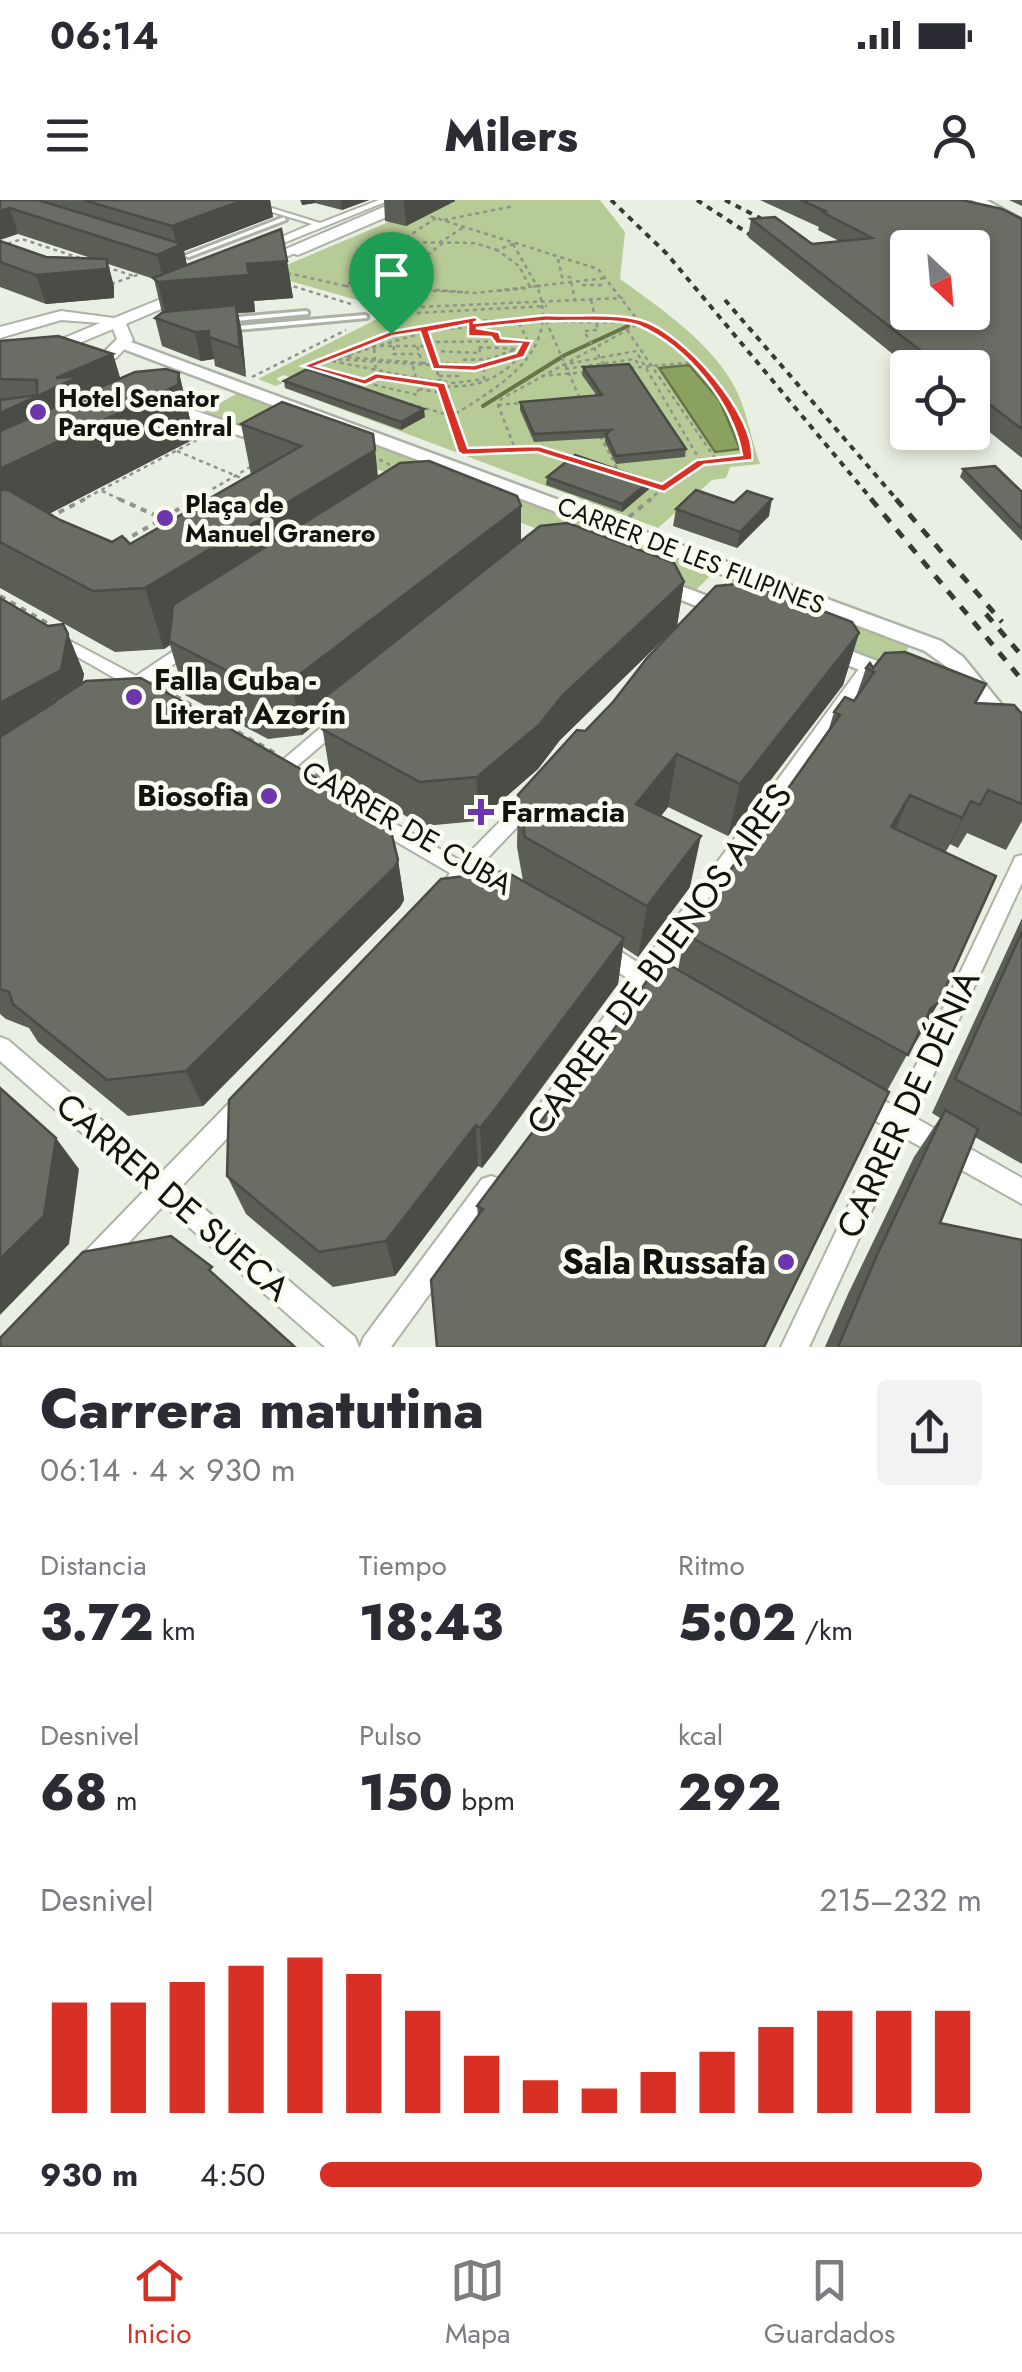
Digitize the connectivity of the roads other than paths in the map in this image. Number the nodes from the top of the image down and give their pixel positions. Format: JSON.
{"nodes":[{"id":1,"x":236,"y":200,"type":"edge"},
{"id":2,"x":398,"y":200,"type":"edge"},
{"id":3,"x":422,"y":200,"type":"edge"},
{"id":4,"x":978,"y":200,"type":"edge"},
{"id":5,"x":989,"y":200,"type":"edge"},
{"id":6,"x":381,"y":201,"type":"edge"},
{"id":7,"x":283,"y":202,"type":"edge"},
{"id":8,"x":411,"y":205,"type":"edge"},
{"id":9,"x":318,"y":212,"type":"junction"},
{"id":10,"x":351,"y":214,"type":"junction"},
{"id":11,"x":1000,"y":215,"type":"junction"},
{"id":12,"x":302,"y":217,"type":"junction"},
{"id":13,"x":284,"y":219,"type":"dead end"},
{"id":14,"x":1021,"y":223,"type":"edge"},
{"id":15,"x":314,"y":228,"type":"junction"},
{"id":16,"x":251,"y":253,"type":"edge"},
{"id":17,"x":182,"y":258,"type":"joint"},
{"id":18,"x":238,"y":271,"type":"junction"},
{"id":19,"x":188,"y":278,"type":"edge"},
{"id":20,"x":206,"y":279,"type":"joint"},
{"id":21,"x":176,"y":293,"type":"junction"},
{"id":22,"x":0,"y":310,"type":"edge"},
{"id":23,"x":364,"y":313,"type":"road end"},
{"id":24,"x":60,"y":317,"type":"junction"},
{"id":25,"x":108,"y":321,"type":"junction"},
{"id":26,"x":206,"y":326,"type":"edge"},
{"id":27,"x":0,"y":333,"type":"edge"},
{"id":28,"x":123,"y":344,"type":"junction"},
{"id":29,"x":0,"y":368,"type":"edge"},
{"id":30,"x":190,"y":370,"type":"junction"},
{"id":31,"x":55,"y":372,"type":"junction"},
{"id":32,"x":94,"y":380,"type":"edge"},
{"id":33,"x":140,"y":397,"type":"edge"},
{"id":34,"x":171,"y":408,"type":"junction"},
{"id":35,"x":140,"y":423,"type":"edge"},
{"id":36,"x":296,"y":448,"type":"edge"},
{"id":37,"x":455,"y":467,"type":"junction"},
{"id":38,"x":430,"y":484,"type":"edge"},
{"id":39,"x":643,"y":578,"type":"edge"},
{"id":40,"x":751,"y":620,"type":"edge"},
{"id":41,"x":35,"y":626,"type":"edge"},
{"id":42,"x":209,"y":634,"type":"edge"},
{"id":43,"x":802,"y":640,"type":"edge"},
{"id":44,"x":935,"y":648,"type":"junction"},
{"id":45,"x":870,"y":666,"type":"junction"},
{"id":46,"x":899,"y":677,"type":"junction"},
{"id":47,"x":134,"y":685,"type":"junction"},
{"id":48,"x":169,"y":702,"type":"edge"},
{"id":49,"x":357,"y":707,"type":"edge"},
{"id":50,"x":1022,"y":747,"type":"edge"},
{"id":51,"x":1022,"y":760,"type":"edge"},
{"id":52,"x":286,"y":766,"type":"edge"},
{"id":53,"x":549,"y":782,"type":"edge"},
{"id":54,"x":349,"y":806,"type":"edge"},
{"id":55,"x":1022,"y":862,"type":"edge"},
{"id":56,"x":464,"y":871,"type":"junction"},
{"id":57,"x":503,"y":894,"type":"edge"},
{"id":58,"x":440,"y":895,"type":"edge"},
{"id":59,"x":583,"y":942,"type":"edge"},
{"id":60,"x":647,"y":979,"type":"junction"},
{"id":61,"x":680,"y":998,"type":"edge"},
{"id":62,"x":0,"y":1047,"type":"edge"},
{"id":63,"x":256,"y":1091,"type":"edge"},
{"id":64,"x":850,"y":1093,"type":"edge"},
{"id":65,"x":900,"y":1121,"type":"junction"},
{"id":66,"x":528,"y":1139,"type":"edge"},
{"id":67,"x":504,"y":1171,"type":"edge"},
{"id":68,"x":163,"y":1188,"type":"junction"},
{"id":69,"x":1022,"y":1192,"type":"edge"},
{"id":70,"x":81,"y":1275,"type":"edge"},
{"id":71,"x":345,"y":1347,"type":"edge"},
{"id":72,"x":374,"y":1347,"type":"edge"},
{"id":73,"x":795,"y":1347,"type":"edge"}],
"edges":[{"from":1,"to":12,"type":"street"},
{"from":2,"to":18,"type":"main road"},
{"from":3,"to":18,"type":"street"},
{"from":4,"to":11,"type":"main road"},
{"from":5,"to":14,"type":"main road"},
{"from":6,"to":10,"type":"street"},
{"from":7,"to":9,"type":"street"},
{"from":8,"to":18,"type":"main road"},
{"from":9,"to":10,"type":"street"},
{"from":9,"to":12,"type":"street"},
{"from":10,"to":15,"type":"street"},
{"from":11,"to":14,"type":"main road"},
{"from":11,"to":14,"type":"main road"},
{"from":12,"to":15,"type":"street"},
{"from":13,"to":17,"type":"street"},
{"from":15,"to":16,"type":"street"},
{"from":17,"to":20,"type":"street"},
{"from":19,"to":21,"type":"street"},
{"from":20,"to":21,"type":"main road"},
{"from":21,"to":25,"type":"main road"},
{"from":22,"to":24,"type":"main road"},
{"from":23,"to":26,"type":"street"},
{"from":24,"to":25,"type":"main road"},
{"from":24,"to":27,"type":"main road"},
{"from":25,"to":28,"type":"main road"},
{"from":25,"to":29,"type":"main road"},
{"from":28,"to":30,"type":"main road","name":"CARRER DE LES FILIPINES"},
{"from":28,"to":31,"type":"main road"},
{"from":29,"to":31,"type":"main road"},
{"from":30,"to":34,"type":"main road"},
{"from":30,"to":37,"type":"main road","name":"CARRER DE LES FILIPINES"},
{"from":31,"to":32,"type":"main road"},
{"from":33,"to":34,"type":"main road"},
{"from":34,"to":35,"type":"main road"},
{"from":34,"to":36,"type":"main road"},
{"from":37,"to":38,"type":"main road"},
{"from":37,"to":44,"type":"main road","name":"CARRER DE LES FILIPINES"},
{"from":39,"to":40,"type":"main road","name":"CARRER DE LES FILIPINES"},
{"from":41,"to":47,"type":"street"},
{"from":42,"to":47,"type":"street"},
{"from":43,"to":45,"type":"main road","name":"CARRER DE LES FILIPINES"},
{"from":44,"to":46,"type":"main road"},
{"from":44,"to":50,"type":"main road"},
{"from":45,"to":46,"type":"main road","name":"CARRER DE LES FILIPINES"},
{"from":45,"to":60,"type":"street","name":"CARRER DE BUENOS AIRES"},
{"from":46,"to":51,"type":"main road","name":"CARRER DE LES FILIPINES"},
{"from":47,"to":48,"type":"street"},
{"from":49,"to":52,"type":"street"},
{"from":53,"to":56,"type":"street"},
{"from":54,"to":56,"type":"street","name":"CARRER DE CUBA"},
{"from":55,"to":65,"type":"street","name":"CARRER DE DÉNIA"},
{"from":56,"to":57,"type":"street","name":"CARRER DE CUBA"},
{"from":56,"to":58,"type":"street"},
{"from":59,"to":60,"type":"street"},
{"from":60,"to":61,"type":"street"},
{"from":60,"to":66,"type":"street","name":"CARRER DE BUENOS AIRES"},
{"from":62,"to":68,"type":"street","name":"CARRER DE SUECA"},
{"from":63,"to":68,"type":"street"},
{"from":64,"to":65,"type":"street"},
{"from":65,"to":69,"type":"street"},
{"from":65,"to":73,"type":"street","name":"CARRER DE DÉNIA"},
{"from":67,"to":72,"type":"street"},
{"from":68,"to":70,"type":"street"},
{"from":68,"to":71,"type":"street","name":"CARRER DE SUECA"}]}
